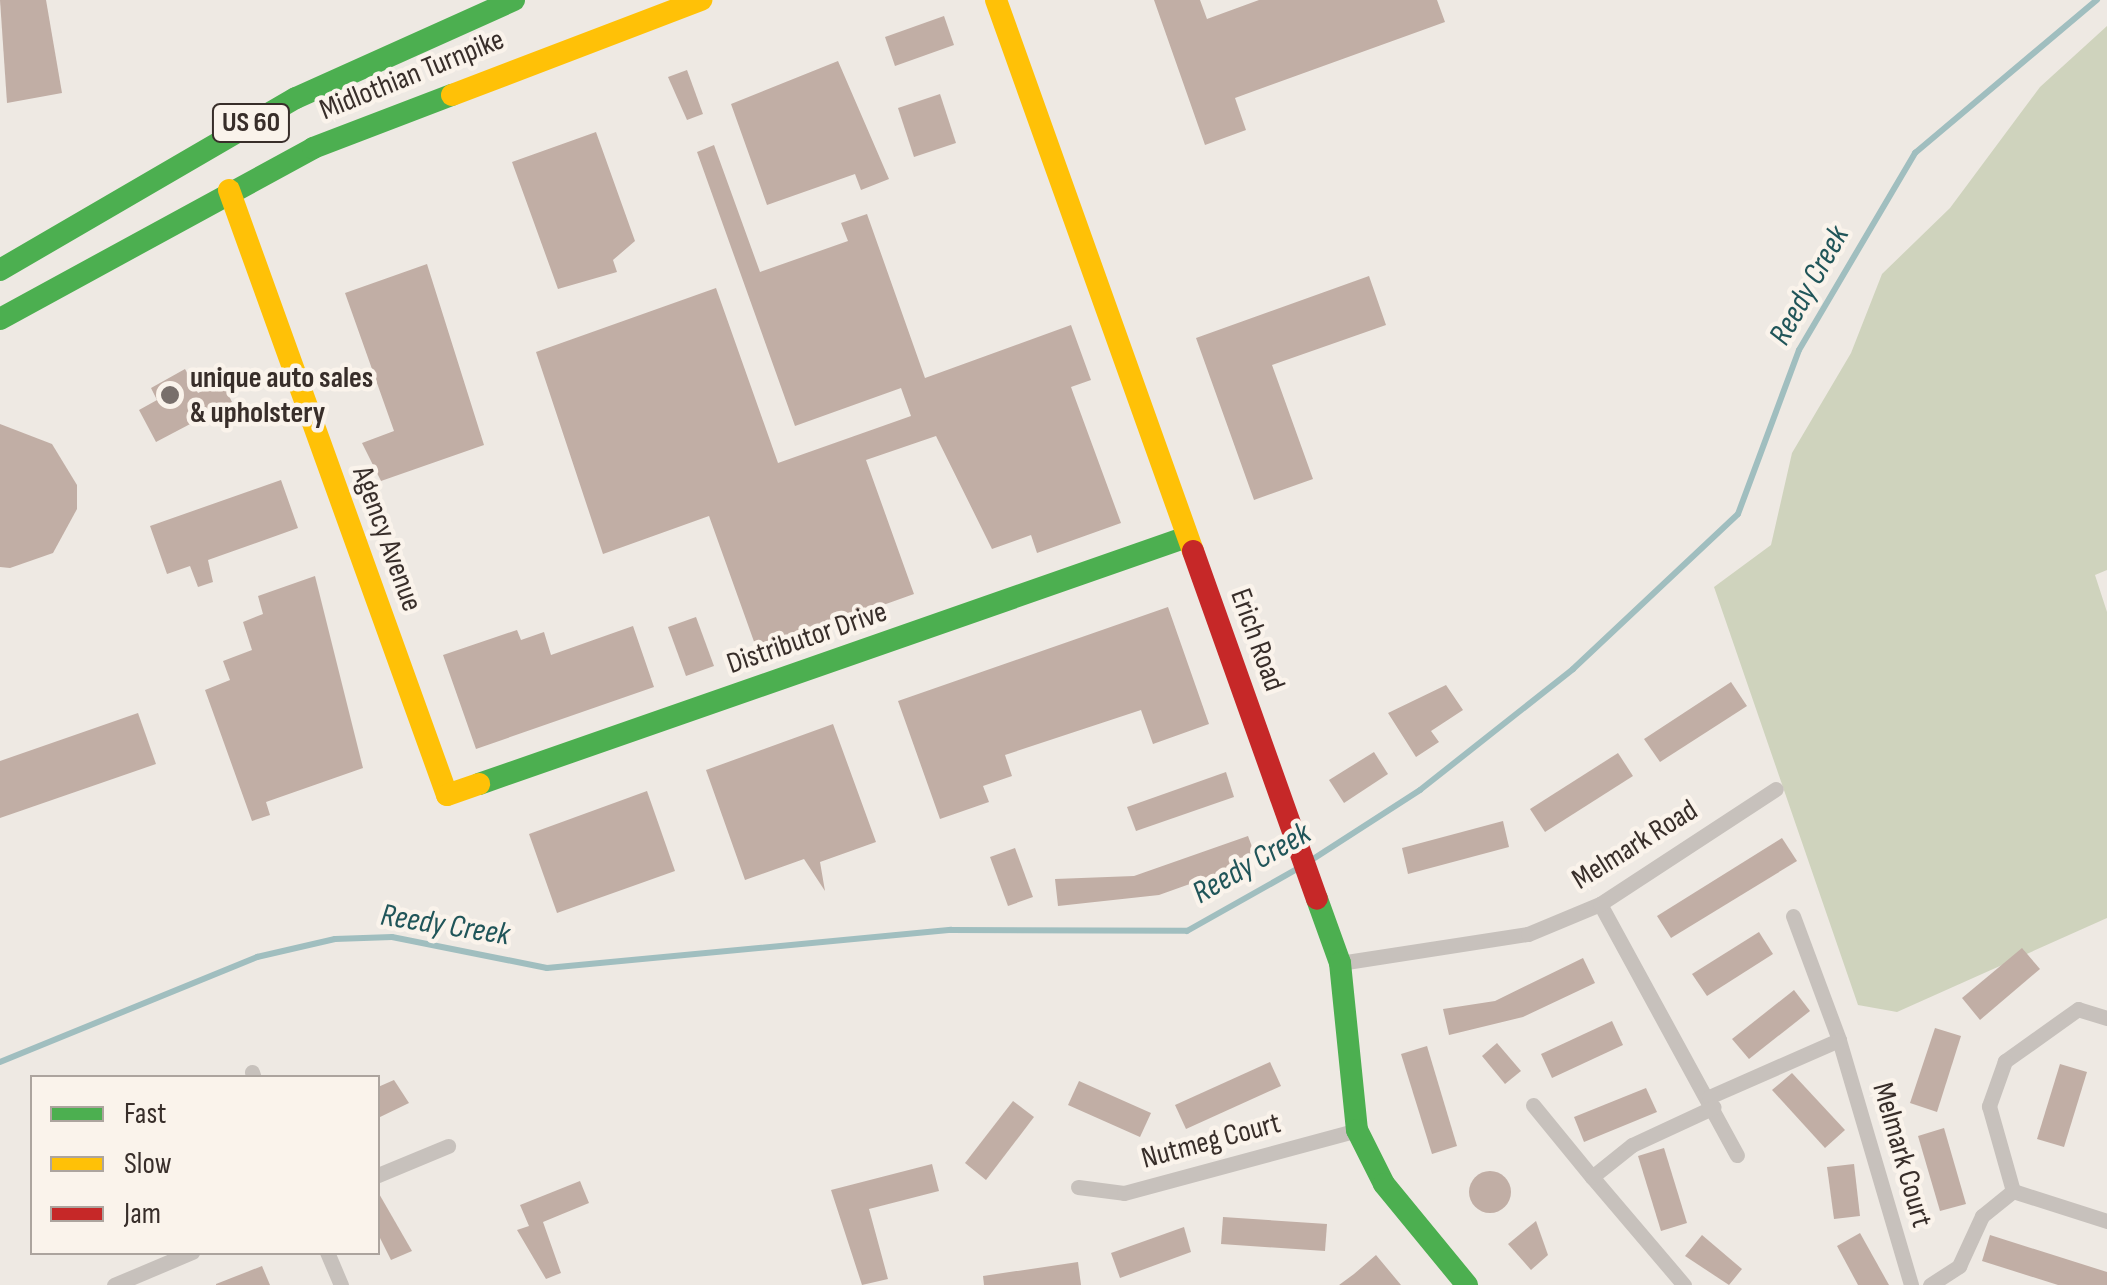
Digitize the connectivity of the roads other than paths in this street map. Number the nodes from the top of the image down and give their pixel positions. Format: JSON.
{"nodes":[{"id":1,"x":514,"y":0,"type":"edge"},
{"id":2,"x":700,"y":0,"type":"edge"},
{"id":3,"x":996,"y":0,"type":"edge"},
{"id":4,"x":229,"y":190,"type":"junction"},
{"id":5,"x":0,"y":270,"type":"edge"},
{"id":6,"x":0,"y":318,"type":"edge"},
{"id":7,"x":1188,"y":537,"type":"junction"},
{"id":8,"x":1776,"y":789,"type":"dead end"},
{"id":9,"x":447,"y":796,"type":"joint"},
{"id":10,"x":1600,"y":904,"type":"junction"},
{"id":11,"x":1793,"y":916,"type":"dead end"},
{"id":12,"x":1340,"y":963,"type":"junction"},
{"id":13,"x":2107,"y":1018,"type":"edge"},
{"id":14,"x":1838,"y":1040,"type":"junction"},
{"id":15,"x":1712,"y":1102,"type":"junction"},
{"id":16,"x":1533,"y":1105,"type":"dead end"},
{"id":17,"x":1357,"y":1130,"type":"junction"},
{"id":18,"x":448,"y":1146,"type":"dead end"},
{"id":19,"x":1737,"y":1155,"type":"dead end"},
{"id":20,"x":380,"y":1175,"type":"edge"},
{"id":21,"x":1592,"y":1177,"type":"junction"},
{"id":22,"x":1078,"y":1187,"type":"dead end"},
{"id":23,"x":2013,"y":1191,"type":"junction"},
{"id":24,"x":2107,"y":1221,"type":"edge"},
{"id":25,"x":185,"y":1255,"type":"edge"},
{"id":26,"x":328,"y":1255,"type":"edge"},
{"id":27,"x":114,"y":1285,"type":"edge"},
{"id":28,"x":341,"y":1285,"type":"edge"},
{"id":29,"x":1467,"y":1285,"type":"edge"},
{"id":30,"x":1684,"y":1285,"type":"edge"},
{"id":31,"x":1911,"y":1285,"type":"edge"},
{"id":32,"x":1930,"y":1285,"type":"edge"}],
"edges":[{"from":1,"to":5,"type":"street","name":"Midlothian Turnpike","number":"US 60"},
{"from":2,"to":4,"type":"street","name":"Midlothian Turnpike","number":"US 60"},
{"from":3,"to":7,"type":"street","name":"Erich Road"},
{"from":4,"to":6,"type":"street","name":"Midlothian Turnpike","number":"US 60"},
{"from":4,"to":9,"type":"street","name":"Agency Avenue"},
{"from":7,"to":9,"type":"street","name":"Distributor Drive"},
{"from":7,"to":12,"type":"street","name":"Erich Road"},
{"from":8,"to":10,"type":"street","name":"Melmark Road"},
{"from":10,"to":12,"type":"street","name":"Melmark Road"},
{"from":10,"to":15,"type":"street"},
{"from":11,"to":14,"type":"street","name":"Melmark Court"},
{"from":12,"to":17,"type":"street","name":"Erich Road"},
{"from":13,"to":23,"type":"street"},
{"from":14,"to":15,"type":"street"},
{"from":14,"to":31,"type":"street","name":"Melmark Court"},
{"from":15,"to":19,"type":"street"},
{"from":15,"to":21,"type":"street"},
{"from":16,"to":21,"type":"street"},
{"from":17,"to":22,"type":"street","name":"Nutmeg Court"},
{"from":17,"to":29,"type":"street","name":"Erich Road"},
{"from":18,"to":20,"type":"street"},
{"from":21,"to":30,"type":"street"},
{"from":23,"to":24,"type":"street"},
{"from":23,"to":32,"type":"street"},
{"from":25,"to":27,"type":"street"},
{"from":26,"to":28,"type":"street"}]}
